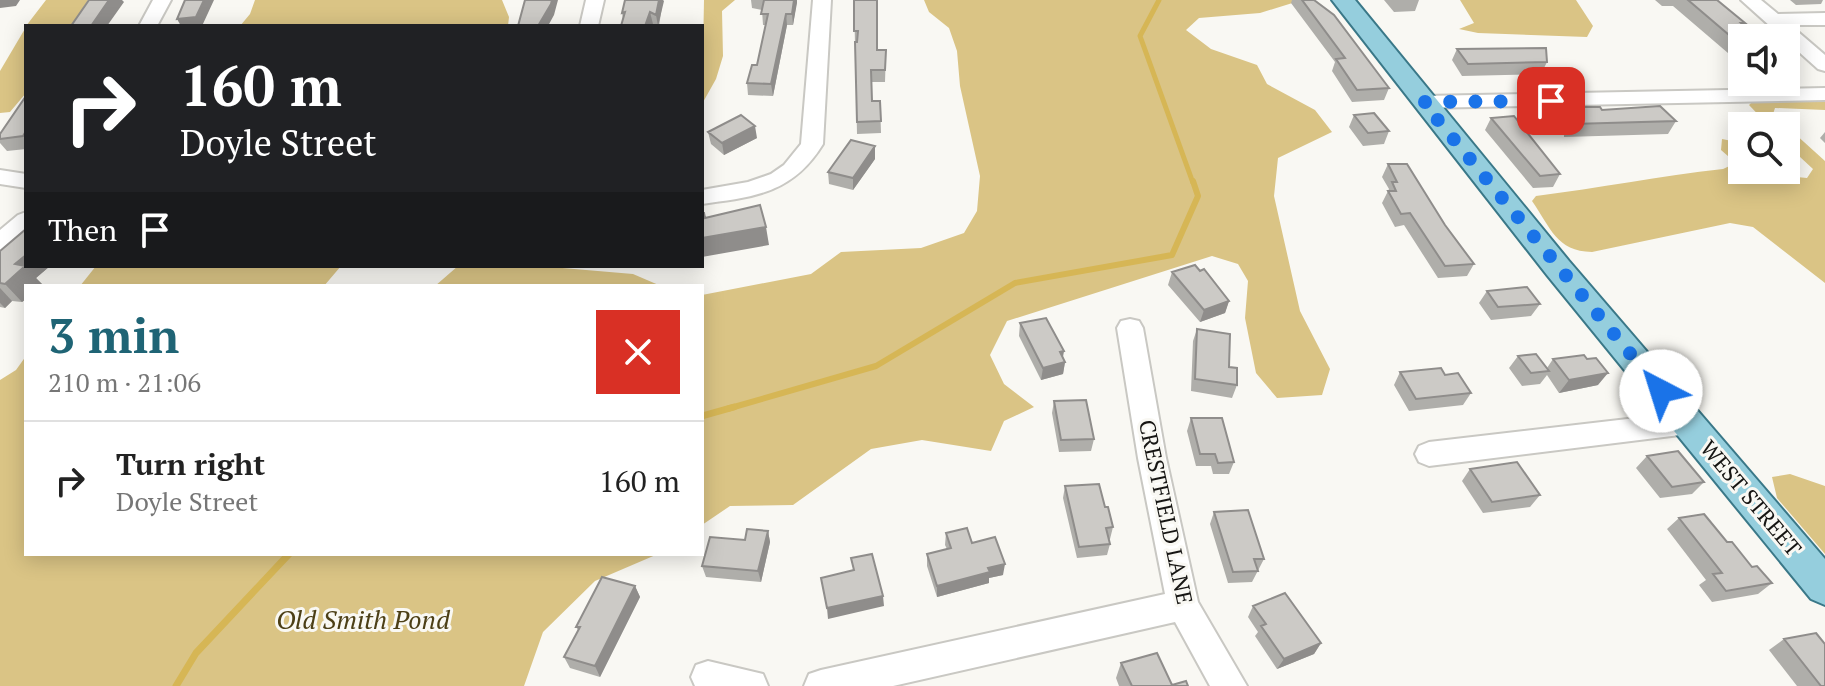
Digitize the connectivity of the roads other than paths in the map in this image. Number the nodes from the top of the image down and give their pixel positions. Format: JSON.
{"nodes":[{"id":1,"x":162,"y":0,"type":"edge"},
{"id":2,"x":595,"y":0,"type":"edge"},
{"id":3,"x":822,"y":0,"type":"edge"},
{"id":4,"x":1343,"y":0,"type":"edge"},
{"id":5,"x":1750,"y":0,"type":"edge"},
{"id":6,"x":1825,"y":19,"type":"edge"},
{"id":7,"x":1773,"y":20,"type":"junction"},
{"id":8,"x":149,"y":24,"type":"edge"},
{"id":9,"x":589,"y":24,"type":"edge"},
{"id":10,"x":1825,"y":65,"type":"edge"},
{"id":11,"x":1825,"y":94,"type":"edge"},
{"id":12,"x":1423,"y":102,"type":"junction"},
{"id":13,"x":0,"y":177,"type":"edge"},
{"id":14,"x":24,"y":181,"type":"edge"},
{"id":15,"x":704,"y":197,"type":"edge"},
{"id":16,"x":24,"y":222,"type":"edge"},
{"id":17,"x":0,"y":243,"type":"edge"},
{"id":18,"x":1130,"y":328,"type":"dead end"},
{"id":19,"x":1688,"y":423,"type":"junction"},
{"id":20,"x":1429,"y":454,"type":"dead end"},
{"id":21,"x":1825,"y":587,"type":"edge"},
{"id":22,"x":1183,"y":605,"type":"junction"},
{"id":23,"x":708,"y":677,"type":"dead end"},
{"id":24,"x":751,"y":686,"type":"edge"},
{"id":25,"x":821,"y":686,"type":"edge"},
{"id":26,"x":1230,"y":686,"type":"edge"}],
"edges":[{"from":1,"to":8,"type":"street"},
{"from":2,"to":9,"type":"street"},
{"from":3,"to":15,"type":"street"},
{"from":4,"to":12,"type":"main road","name":"WEST STREET"},
{"from":5,"to":7,"type":"street"},
{"from":6,"to":7,"type":"street"},
{"from":7,"to":10,"type":"street"},
{"from":11,"to":12,"type":"street"},
{"from":12,"to":19,"type":"main road","name":"WEST STREET"},
{"from":13,"to":14,"type":"street"},
{"from":16,"to":17,"type":"street"},
{"from":18,"to":22,"type":"street","name":"CRESTFIELD LANE"},
{"from":19,"to":20,"type":"street"},
{"from":19,"to":21,"type":"main road","name":"WEST STREET"},
{"from":22,"to":25,"type":"street"},
{"from":22,"to":26,"type":"street","name":"CRESTFIELD LANE"},
{"from":23,"to":24,"type":"street"}]}
